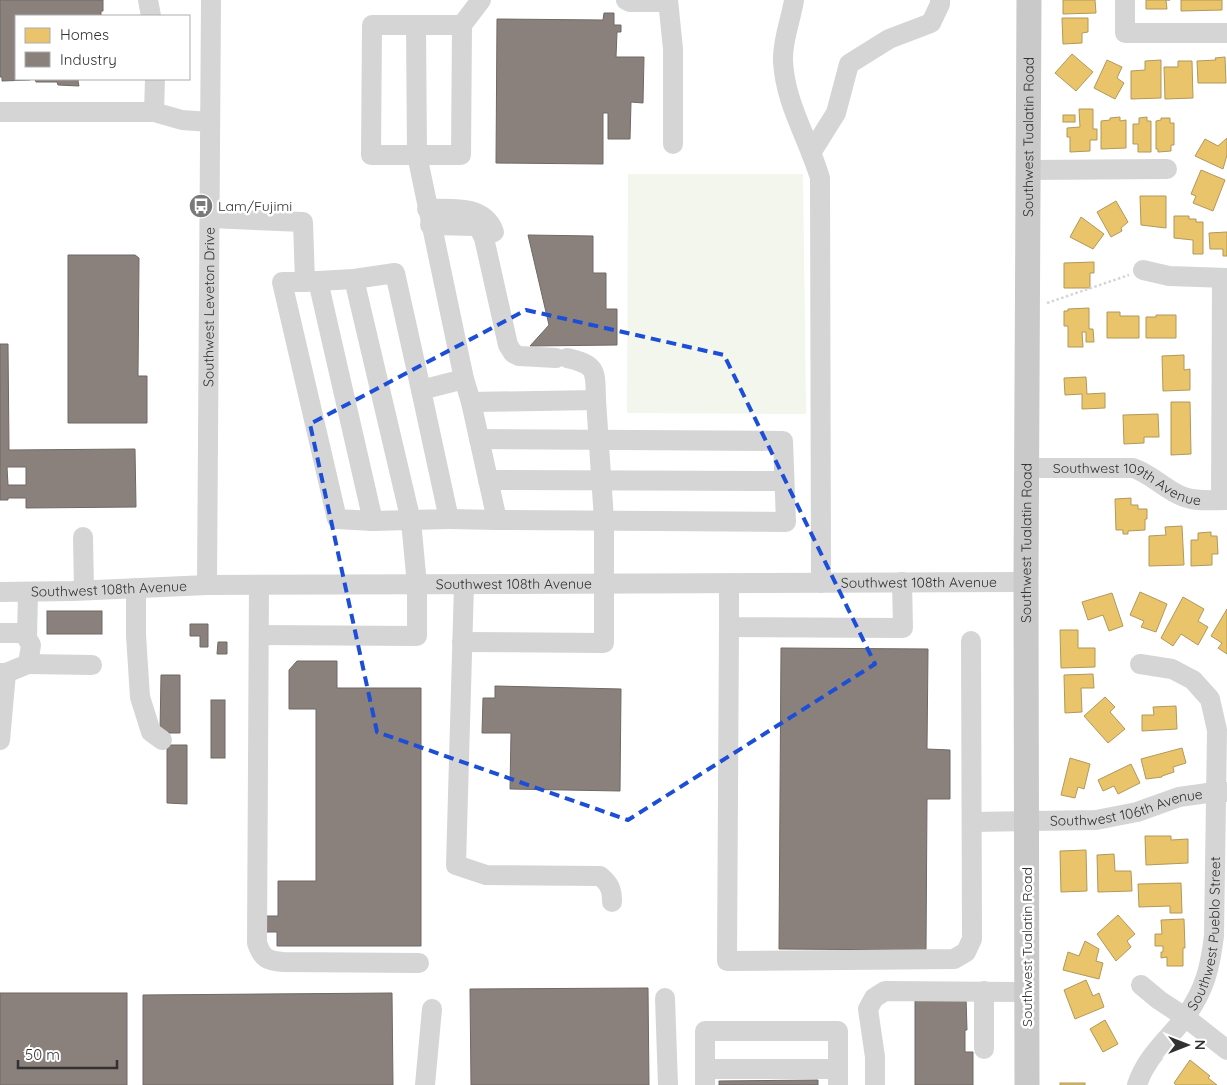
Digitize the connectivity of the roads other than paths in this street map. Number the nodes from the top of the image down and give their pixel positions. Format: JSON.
{"nodes":[{"id":1,"x":148,"y":0,"type":"edge"},
{"id":2,"x":211,"y":0,"type":"edge"},
{"id":3,"x":481,"y":0,"type":"edge"},
{"id":4,"x":626,"y":0,"type":"edge"},
{"id":5,"x":794,"y":0,"type":"edge"},
{"id":6,"x":940,"y":0,"type":"edge"},
{"id":7,"x":1029,"y":0,"type":"edge"},
{"id":8,"x":1125,"y":0,"type":"edge"},
{"id":9,"x":668,"y":1,"type":"edge"},
{"id":10,"x":151,"y":15,"type":"edge"},
{"id":11,"x":416,"y":25,"type":"junction"},
{"id":12,"x":462,"y":25,"type":"junction"},
{"id":13,"x":1227,"y":33,"type":"edge"},
{"id":14,"x":155,"y":80,"type":"edge"},
{"id":15,"x":0,"y":112,"type":"edge"},
{"id":16,"x":154,"y":112,"type":"junction"},
{"id":17,"x":210,"y":122,"type":"junction"},
{"id":18,"x":673,"y":144,"type":"dead end"},
{"id":19,"x":811,"y":153,"type":"junction"},
{"id":20,"x":417,"y":155,"type":"junction"},
{"id":21,"x":1167,"y":169,"type":"dead end"},
{"id":22,"x":1028,"y":170,"type":"junction"},
{"id":23,"x":428,"y":217,"type":"junction"},
{"id":24,"x":210,"y":218,"type":"junction"},
{"id":25,"x":1143,"y":270,"type":"road end"},
{"id":26,"x":1224,"y":278,"type":"edge"},
{"id":27,"x":354,"y":279,"type":"junction"},
{"id":28,"x":312,"y":281,"type":"junction"},
{"id":29,"x":464,"y":379,"type":"junction"},
{"id":30,"x":421,"y":390,"type":"junction"},
{"id":31,"x":596,"y":400,"type":"junction"},
{"id":32,"x":471,"y":402,"type":"junction"},
{"id":33,"x":479,"y":439,"type":"junction"},
{"id":34,"x":599,"y":440,"type":"junction"},
{"id":35,"x":1027,"y":468,"type":"junction"},
{"id":36,"x":488,"y":480,"type":"junction"},
{"id":37,"x":602,"y":480,"type":"junction"},
{"id":38,"x":784,"y":481,"type":"junction"},
{"id":39,"x":1224,"y":500,"type":"edge"},
{"id":40,"x":373,"y":520,"type":"junction"},
{"id":41,"x":449,"y":520,"type":"junction"},
{"id":42,"x":497,"y":520,"type":"junction"},
{"id":43,"x":604,"y":520,"type":"junction"},
{"id":44,"x":411,"y":521,"type":"junction"},
{"id":45,"x":83,"y":537,"type":"dead end"},
{"id":46,"x":821,"y":582,"type":"junction"},
{"id":47,"x":902,"y":582,"type":"junction"},
{"id":48,"x":1026,"y":582,"type":"junction"},
{"id":49,"x":729,"y":583,"type":"junction"},
{"id":50,"x":464,"y":584,"type":"junction"},
{"id":51,"x":605,"y":584,"type":"junction"},
{"id":52,"x":417,"y":585,"type":"junction"},
{"id":53,"x":207,"y":586,"type":"junction"},
{"id":54,"x":259,"y":586,"type":"junction"},
{"id":55,"x":136,"y":588,"type":"junction"},
{"id":56,"x":84,"y":590,"type":"junction"},
{"id":57,"x":0,"y":592,"type":"edge"},
{"id":58,"x":34,"y":592,"type":"junction"},
{"id":59,"x":729,"y":628,"type":"junction"},
{"id":60,"x":0,"y":633,"type":"edge"},
{"id":61,"x":259,"y":635,"type":"junction"},
{"id":62,"x":971,"y":640,"type":"dead end"},
{"id":63,"x":462,"y":642,"type":"junction"},
{"id":64,"x":29,"y":647,"type":"junction"},
{"id":65,"x":1140,"y":664,"type":"dead end"},
{"id":66,"x":92,"y":665,"type":"dead end"},
{"id":67,"x":3,"y":673,"type":"edge"},
{"id":68,"x":0,"y":740,"type":"edge"},
{"id":69,"x":162,"y":740,"type":"dead end"},
{"id":70,"x":1221,"y":792,"type":"edge"},
{"id":71,"x":1026,"y":821,"type":"junction"},
{"id":72,"x":972,"y":822,"type":"junction"},
{"id":73,"x":612,"y":902,"type":"dead end"},
{"id":74,"x":419,"y":963,"type":"dead end"},
{"id":75,"x":1141,"y":985,"type":"dead end"},
{"id":76,"x":984,"y":991,"type":"junction"},
{"id":77,"x":1027,"y":992,"type":"junction"},
{"id":78,"x":665,"y":998,"type":"dead end"},
{"id":79,"x":432,"y":1009,"type":"dead end"},
{"id":80,"x":1185,"y":1017,"type":"junction"},
{"id":81,"x":984,"y":1050,"type":"dead end"},
{"id":82,"x":1227,"y":1050,"type":"edge"},
{"id":83,"x":706,"y":1077,"type":"edge"},
{"id":84,"x":838,"y":1077,"type":"edge"},
{"id":85,"x":425,"y":1085,"type":"edge"},
{"id":86,"x":668,"y":1085,"type":"edge"},
{"id":87,"x":875,"y":1085,"type":"edge"},
{"id":88,"x":1027,"y":1085,"type":"edge"},
{"id":89,"x":1137,"y":1085,"type":"edge"}],
"edges":[{"from":1,"to":10,"type":"street"},
{"from":2,"to":17,"type":"street","name":"Southwest Leveton Drive"},
{"from":3,"to":12,"type":"street"},
{"from":4,"to":9,"type":"street"},
{"from":5,"to":19,"type":"street"},
{"from":6,"to":19,"type":"street"},
{"from":7,"to":22,"type":"main road","name":"Southwest Tualatin Road"},
{"from":8,"to":13,"type":"street"},
{"from":9,"to":18,"type":"street"},
{"from":11,"to":12,"type":"street"},
{"from":11,"to":20,"type":"street"},
{"from":11,"to":20,"type":"street"},
{"from":12,"to":20,"type":"street"},
{"from":14,"to":16,"type":"street"},
{"from":15,"to":16,"type":"street"},
{"from":16,"to":17,"type":"street"},
{"from":17,"to":24,"type":"street","name":"Southwest Leveton Drive"},
{"from":19,"to":46,"type":"street"},
{"from":20,"to":23,"type":"street"},
{"from":21,"to":22,"type":"street"},
{"from":22,"to":35,"type":"main road","name":"Southwest Tualatin Road"},
{"from":23,"to":29,"type":"street"},
{"from":23,"to":31,"type":"street"},
{"from":24,"to":28,"type":"street"},
{"from":24,"to":53,"type":"street","name":"Southwest Leveton Drive"},
{"from":25,"to":26,"type":"street"},
{"from":26,"to":39,"type":"street"},
{"from":27,"to":28,"type":"street"},
{"from":27,"to":30,"type":"street"},
{"from":27,"to":44,"type":"street"},
{"from":28,"to":40,"type":"street"},
{"from":28,"to":40,"type":"street"},
{"from":29,"to":30,"type":"street"},
{"from":29,"to":32,"type":"street"},
{"from":30,"to":41,"type":"street"},
{"from":31,"to":32,"type":"street"},
{"from":31,"to":34,"type":"street"},
{"from":32,"to":33,"type":"street"},
{"from":33,"to":34,"type":"street"},
{"from":33,"to":36,"type":"street"},
{"from":34,"to":37,"type":"street"},
{"from":34,"to":38,"type":"street"},
{"from":35,"to":39,"type":"street","name":"Southwest 109th Avenue"},
{"from":35,"to":48,"type":"main road","name":"Southwest Tualatin Road"},
{"from":36,"to":37,"type":"street"},
{"from":36,"to":42,"type":"street"},
{"from":37,"to":38,"type":"street"},
{"from":37,"to":43,"type":"street"},
{"from":38,"to":43,"type":"street"},
{"from":40,"to":44,"type":"street"},
{"from":41,"to":42,"type":"street"},
{"from":41,"to":44,"type":"street"},
{"from":42,"to":43,"type":"street"},
{"from":43,"to":51,"type":"street"},
{"from":44,"to":52,"type":"street"},
{"from":45,"to":56,"type":"street"},
{"from":46,"to":47,"type":"street","name":"Southwest 108th Avenue"},
{"from":46,"to":49,"type":"street","name":"Southwest 108th Avenue"},
{"from":47,"to":48,"type":"street","name":"Southwest 108th Avenue"},
{"from":47,"to":59,"type":"street"},
{"from":48,"to":71,"type":"main road","name":"Southwest Tualatin Road"},
{"from":49,"to":51,"type":"street","name":"Southwest 108th Avenue"},
{"from":49,"to":59,"type":"street"},
{"from":50,"to":51,"type":"street","name":"Southwest 108th Avenue"},
{"from":50,"to":52,"type":"street","name":"Southwest 108th Avenue"},
{"from":50,"to":63,"type":"street"},
{"from":51,"to":63,"type":"street"},
{"from":52,"to":54,"type":"street","name":"Southwest 108th Avenue"},
{"from":52,"to":61,"type":"street"},
{"from":53,"to":54,"type":"street","name":"Southwest 108th Avenue"},
{"from":53,"to":55,"type":"street","name":"Southwest 108th Avenue"},
{"from":54,"to":61,"type":"street"},
{"from":55,"to":56,"type":"street","name":"Southwest 108th Avenue"},
{"from":55,"to":69,"type":"street"},
{"from":56,"to":58,"type":"street","name":"Southwest 108th Avenue"},
{"from":57,"to":58,"type":"street","name":"Southwest 108th Avenue"},
{"from":58,"to":64,"type":"street"},
{"from":59,"to":72,"type":"street"},
{"from":60,"to":64,"type":"street"},
{"from":61,"to":74,"type":"street"},
{"from":62,"to":72,"type":"street"},
{"from":63,"to":73,"type":"street"},
{"from":64,"to":66,"type":"street"},
{"from":64,"to":67,"type":"street"},
{"from":65,"to":70,"type":"street","name":"Southwest Pueblo Street"},
{"from":67,"to":68,"type":"street"},
{"from":70,"to":71,"type":"street","name":"Southwest 106th Avenue"},
{"from":70,"to":80,"type":"street","name":"Southwest Pueblo Street"},
{"from":71,"to":72,"type":"street","name":"Southwest 106th Avenue"},
{"from":71,"to":77,"type":"main road","name":"Southwest Tualatin Road"},
{"from":75,"to":80,"type":"street"},
{"from":76,"to":77,"type":"street"},
{"from":76,"to":81,"type":"street"},
{"from":76,"to":87,"type":"street"},
{"from":77,"to":88,"type":"main road","name":"Southwest Tualatin Road"},
{"from":78,"to":86,"type":"street"},
{"from":79,"to":85,"type":"street"},
{"from":80,"to":82,"type":"street"},
{"from":80,"to":89,"type":"street","name":"Southwest Pueblo Street"},
{"from":83,"to":84,"type":"street"},
{"from":83,"to":84,"type":"street"}]}
